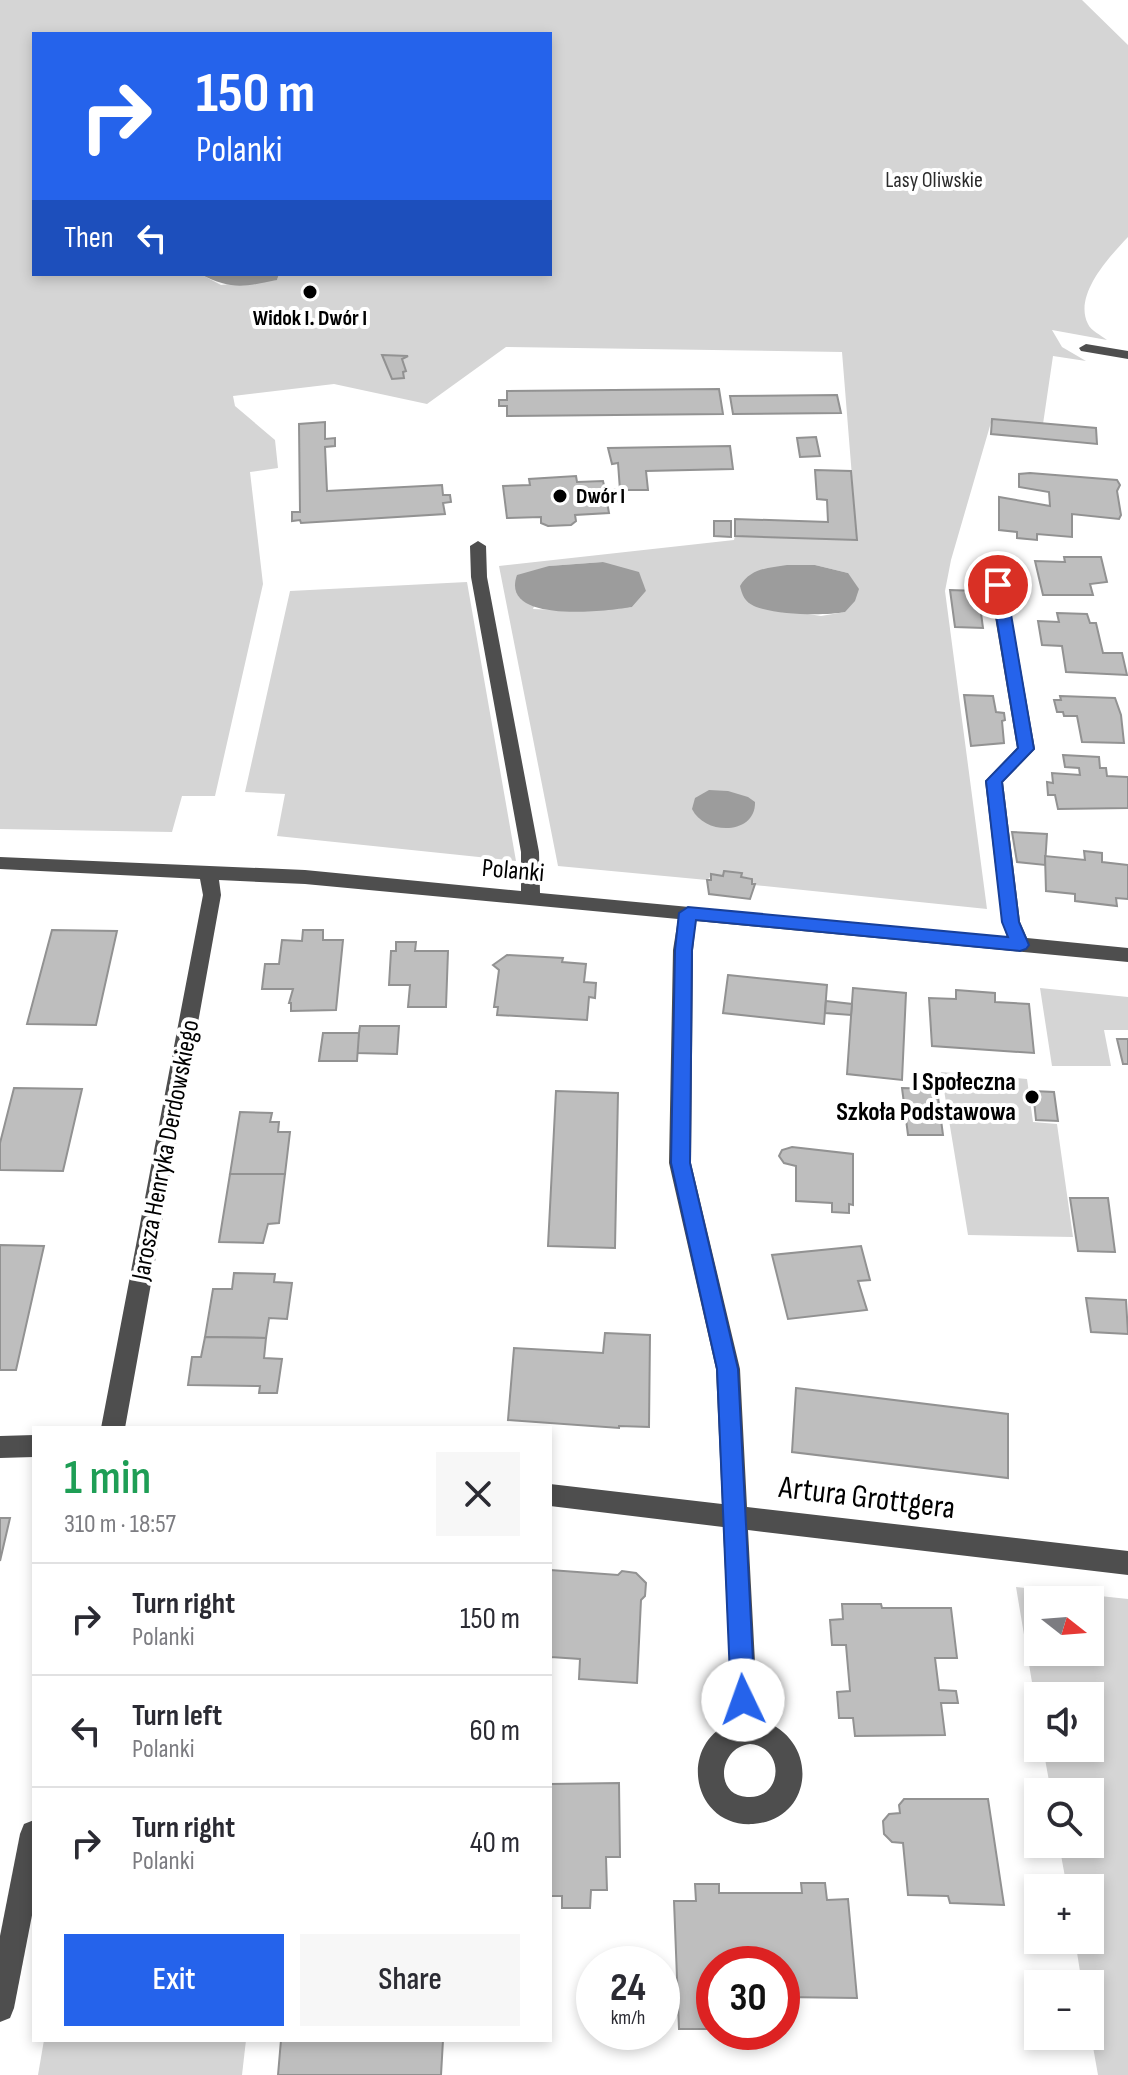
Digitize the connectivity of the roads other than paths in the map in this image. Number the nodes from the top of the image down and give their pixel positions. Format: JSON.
{"nodes":[{"id":1,"x":1086,"y":348,"type":"dead end"},
{"id":2,"x":1128,"y":355,"type":"edge"},
{"id":3,"x":478,"y":546,"type":"dead end"},
{"id":4,"x":990,"y":579,"type":"dead end"},
{"id":5,"x":0,"y":863,"type":"edge"},
{"id":6,"x":208,"y":871,"type":"junction"},
{"id":7,"x":531,"y":899,"type":"junction"},
{"id":8,"x":688,"y":913,"type":"junction"},
{"id":9,"x":1020,"y":945,"type":"junction"},
{"id":10,"x":1128,"y":955,"type":"edge"},
{"id":11,"x":113,"y":1426,"type":"edge"},
{"id":12,"x":32,"y":1446,"type":"edge"},
{"id":13,"x":0,"y":1447,"type":"edge"},
{"id":14,"x":552,"y":1495,"type":"edge"},
{"id":15,"x":733,"y":1516,"type":"junction"},
{"id":16,"x":1128,"y":1563,"type":"edge"},
{"id":17,"x":745,"y":1730,"type":"dead end"},
{"id":18,"x":32,"y":1844,"type":"edge"},
{"id":19,"x":0,"y":2008,"type":"edge"}],
"edges":[{"from":1,"to":2,"type":"street"},
{"from":3,"to":7,"type":"street"},
{"from":4,"to":9,"type":"street"},
{"from":5,"to":6,"type":"street","name":"Polanki"},
{"from":6,"to":7,"type":"street","name":"Polanki"},
{"from":6,"to":11,"type":"street","name":"Jarosza Henryka Derdowskiego"},
{"from":7,"to":8,"type":"street","name":"Polanki"},
{"from":8,"to":9,"type":"street","name":"Polanki"},
{"from":8,"to":15,"type":"street"},
{"from":9,"to":10,"type":"street","name":"Polanki"},
{"from":12,"to":13,"type":"street"},
{"from":14,"to":15,"type":"street","name":"Artura Grottgera"},
{"from":15,"to":16,"type":"street","name":"Artura Grottgera"},
{"from":15,"to":17,"type":"street"},
{"from":18,"to":19,"type":"street"}]}
